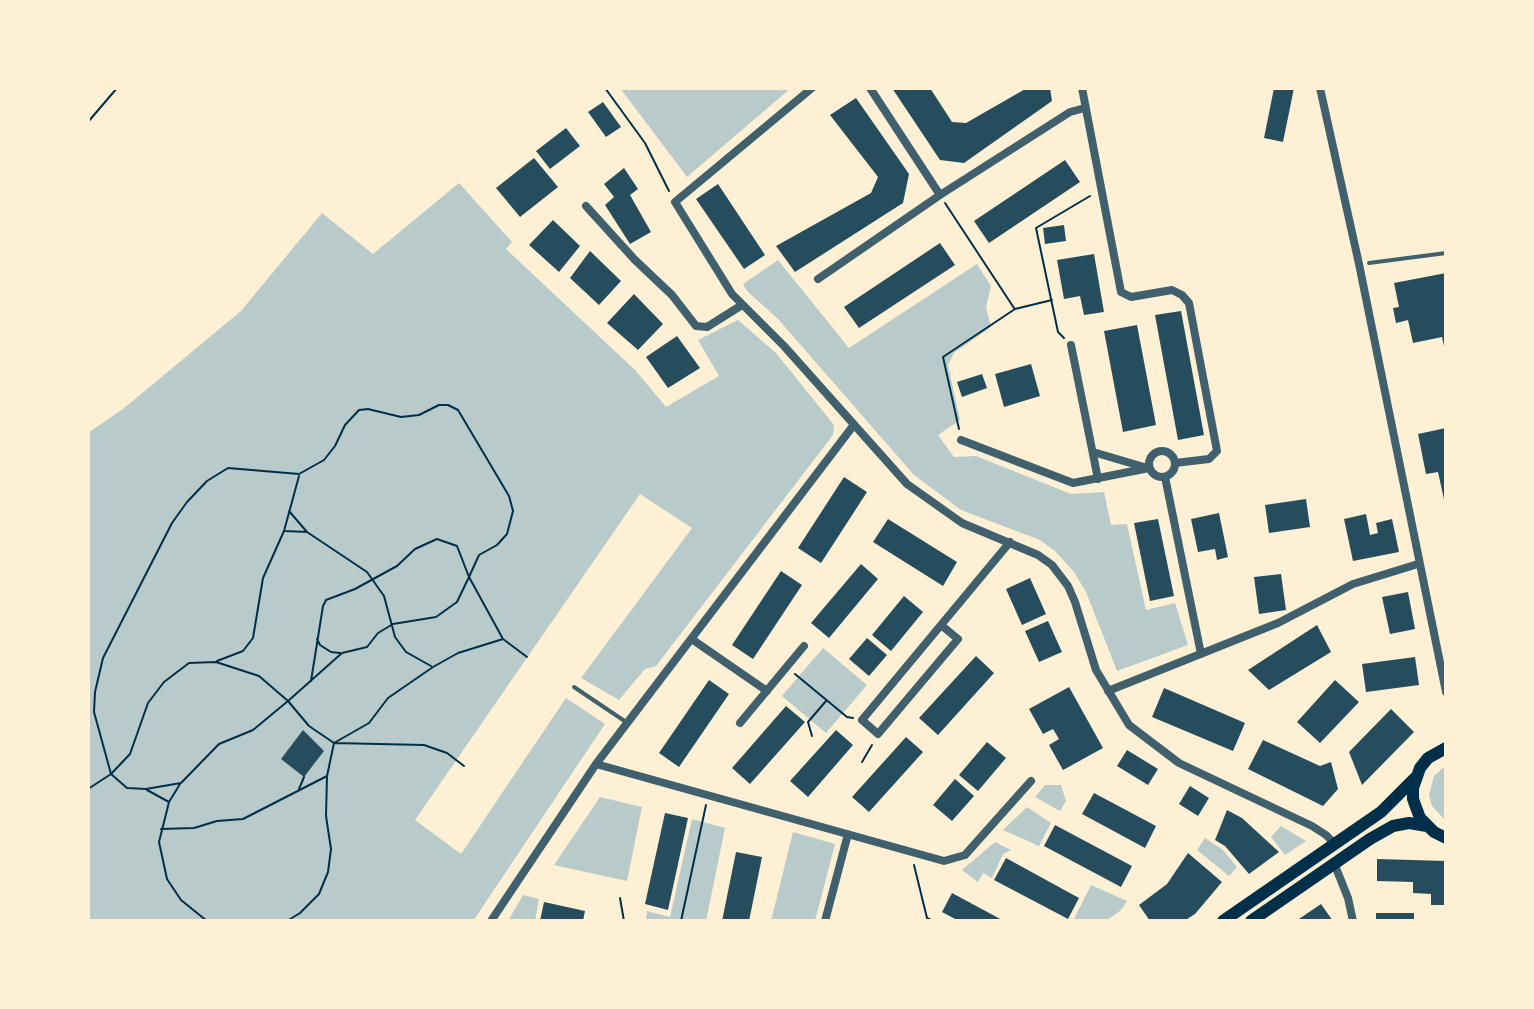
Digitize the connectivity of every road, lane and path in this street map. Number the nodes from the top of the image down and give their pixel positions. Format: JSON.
{"nodes":[{"id":1,"x":117,"y":88,"type":"edge"},
{"id":2,"x":605,"y":88,"type":"edge"},
{"id":3,"x":812,"y":88,"type":"edge"},
{"id":4,"x":870,"y":88,"type":"edge"},
{"id":5,"x":1082,"y":88,"type":"edge"},
{"id":6,"x":1320,"y":88,"type":"edge"},
{"id":7,"x":1085,"y":108,"type":"junction"},
{"id":8,"x":88,"y":122,"type":"edge"},
{"id":9,"x":1101,"y":189,"type":"junction"},
{"id":10,"x":940,"y":195,"type":"junction"},
{"id":11,"x":675,"y":202,"type":"junction"},
{"id":12,"x":586,"y":206,"type":"dead end"},
{"id":13,"x":1446,"y":253,"type":"edge"},
{"id":14,"x":1364,"y":264,"type":"junction"},
{"id":15,"x":818,"y":279,"type":"dead end"},
{"id":16,"x":1052,"y":300,"type":"junction"},
{"id":17,"x":742,"y":305,"type":"junction"},
{"id":18,"x":1015,"y":309,"type":"junction"},
{"id":19,"x":1071,"y":345,"type":"joint"},
{"id":20,"x":853,"y":426,"type":"junction"},
{"id":21,"x":961,"y":440,"type":"joint"},
{"id":22,"x":1093,"y":452,"type":"junction"},
{"id":23,"x":1175,"y":463,"type":"junction"},
{"id":24,"x":1149,"y":468,"type":"junction"},
{"id":25,"x":299,"y":474,"type":"junction"},
{"id":26,"x":1165,"y":477,"type":"junction"},
{"id":27,"x":1098,"y":479,"type":"junction"},
{"id":28,"x":289,"y":511,"type":"junction"},
{"id":29,"x":284,"y":531,"type":"junction"},
{"id":30,"x":307,"y":532,"type":"junction"},
{"id":31,"x":1010,"y":542,"type":"junction"},
{"id":32,"x":1418,"y":564,"type":"junction"},
{"id":33,"x":469,"y":577,"type":"junction"},
{"id":34,"x":372,"y":578,"type":"junction"},
{"id":35,"x":393,"y":624,"type":"junction"},
{"id":36,"x":941,"y":625,"type":"junction"},
{"id":37,"x":317,"y":639,"type":"junction"},
{"id":38,"x":503,"y":639,"type":"junction"},
{"id":39,"x":693,"y":640,"type":"junction"},
{"id":40,"x":804,"y":646,"type":"dead end"},
{"id":41,"x":342,"y":653,"type":"junction"},
{"id":42,"x":1201,"y":654,"type":"junction"},
{"id":43,"x":527,"y":657,"type":"dead end"},
{"id":44,"x":216,"y":662,"type":"junction"},
{"id":45,"x":433,"y":667,"type":"junction"},
{"id":46,"x":787,"y":667,"type":"junction"},
{"id":47,"x":311,"y":681,"type":"junction"},
{"id":48,"x":574,"y":687,"type":"dead end"},
{"id":49,"x":767,"y":691,"type":"junction"},
{"id":50,"x":1108,"y":691,"type":"junction"},
{"id":51,"x":1446,"y":692,"type":"edge"},
{"id":52,"x":288,"y":701,"type":"junction"},
{"id":53,"x":827,"y":701,"type":"junction"},
{"id":54,"x":862,"y":720,"type":"junction"},
{"id":55,"x":628,"y":723,"type":"junction"},
{"id":56,"x":740,"y":723,"type":"dead end"},
{"id":57,"x":878,"y":734,"type":"junction"},
{"id":58,"x":812,"y":736,"type":"dead end"},
{"id":59,"x":334,"y":743,"type":"junction"},
{"id":60,"x":1446,"y":748,"type":"edge"},
{"id":61,"x":862,"y":762,"type":"dead end"},
{"id":62,"x":596,"y":764,"type":"junction"},
{"id":63,"x":464,"y":766,"type":"dead end"},
{"id":64,"x":111,"y":774,"type":"junction"},
{"id":65,"x":327,"y":776,"type":"junction"},
{"id":66,"x":304,"y":777,"type":"dead end"},
{"id":67,"x":1415,"y":778,"type":"junction"},
{"id":68,"x":1031,"y":781,"type":"dead end"},
{"id":69,"x":181,"y":783,"type":"junction"},
{"id":70,"x":88,"y":789,"type":"edge"},
{"id":71,"x":146,"y":789,"type":"junction"},
{"id":72,"x":298,"y":790,"type":"junction"},
{"id":73,"x":708,"y":795,"type":"junction"},
{"id":74,"x":169,"y":802,"type":"junction"},
{"id":75,"x":1427,"y":826,"type":"junction"},
{"id":76,"x":161,"y":829,"type":"junction"},
{"id":77,"x":848,"y":834,"type":"junction"},
{"id":78,"x":1446,"y":838,"type":"edge"},
{"id":79,"x":1335,"y":844,"type":"junction"},
{"id":80,"x":912,"y":852,"type":"junction"},
{"id":81,"x":1334,"y":863,"type":"junction"},
{"id":82,"x":620,"y":898,"type":"dead end"},
{"id":83,"x":207,"y":921,"type":"edge"},
{"id":84,"x":287,"y":921,"type":"edge"},
{"id":85,"x":491,"y":921,"type":"edge"},
{"id":86,"x":624,"y":921,"type":"edge"},
{"id":87,"x":681,"y":921,"type":"edge"},
{"id":88,"x":825,"y":921,"type":"edge"},
{"id":89,"x":933,"y":921,"type":"edge"},
{"id":90,"x":1223,"y":921,"type":"edge"},
{"id":91,"x":1251,"y":921,"type":"edge"},
{"id":92,"x":1353,"y":921,"type":"edge"}],
"edges":[{"from":1,"to":8,"type":"path"},
{"from":2,"to":11,"type":"path"},
{"from":3,"to":11,"type":"street"},
{"from":4,"to":10,"type":"street"},
{"from":5,"to":7,"type":"street"},
{"from":6,"to":14,"type":"street"},
{"from":7,"to":9,"type":"street"},
{"from":7,"to":10,"type":"street"},
{"from":9,"to":16,"type":"path"},
{"from":9,"to":23,"type":"street"},
{"from":10,"to":15,"type":"street"},
{"from":10,"to":18,"type":"path"},
{"from":11,"to":17,"type":"street"},
{"from":12,"to":17,"type":"street"},
{"from":13,"to":14,"type":"lane"},
{"from":14,"to":32,"type":"street"},
{"from":16,"to":18,"type":"path"},
{"from":16,"to":19,"type":"path"},
{"from":17,"to":20,"type":"street"},
{"from":18,"to":21,"type":"path"},
{"from":19,"to":22,"type":"street"},
{"from":20,"to":31,"type":"street"},
{"from":20,"to":39,"type":"street"},
{"from":21,"to":27,"type":"street"},
{"from":22,"to":24,"type":"street"},
{"from":22,"to":27,"type":"street"},
{"from":23,"to":24,"type":"street"},
{"from":23,"to":26,"type":"street"},
{"from":24,"to":26,"type":"street"},
{"from":24,"to":27,"type":"street"},
{"from":25,"to":28,"type":"path"},
{"from":25,"to":33,"type":"path"},
{"from":25,"to":64,"type":"path"},
{"from":26,"to":42,"type":"street"},
{"from":28,"to":29,"type":"path"},
{"from":28,"to":30,"type":"path"},
{"from":29,"to":30,"type":"path"},
{"from":29,"to":44,"type":"path"},
{"from":30,"to":34,"type":"path"},
{"from":31,"to":36,"type":"street"},
{"from":31,"to":50,"type":"street"},
{"from":32,"to":42,"type":"street"},
{"from":32,"to":51,"type":"street"},
{"from":33,"to":34,"type":"path"},
{"from":33,"to":35,"type":"path"},
{"from":33,"to":38,"type":"path"},
{"from":34,"to":35,"type":"path"},
{"from":34,"to":37,"type":"path"},
{"from":35,"to":41,"type":"path"},
{"from":35,"to":45,"type":"path"},
{"from":36,"to":54,"type":"street"},
{"from":36,"to":57,"type":"street"},
{"from":37,"to":41,"type":"path"},
{"from":37,"to":47,"type":"path"},
{"from":38,"to":43,"type":"path"},
{"from":38,"to":45,"type":"path"},
{"from":39,"to":49,"type":"street"},
{"from":39,"to":55,"type":"street"},
{"from":40,"to":46,"type":"street"},
{"from":41,"to":47,"type":"path"},
{"from":42,"to":50,"type":"street"},
{"from":44,"to":52,"type":"path"},
{"from":44,"to":64,"type":"path"},
{"from":45,"to":59,"type":"path"},
{"from":46,"to":49,"type":"street"},
{"from":46,"to":53,"type":"path"},
{"from":47,"to":52,"type":"path"},
{"from":48,"to":55,"type":"lane"},
{"from":49,"to":56,"type":"street"},
{"from":50,"to":79,"type":"street"},
{"from":52,"to":59,"type":"path"},
{"from":52,"to":69,"type":"path"},
{"from":53,"to":54,"type":"path"},
{"from":53,"to":58,"type":"path"},
{"from":54,"to":57,"type":"street"},
{"from":55,"to":62,"type":"street"},
{"from":57,"to":61,"type":"path"},
{"from":59,"to":63,"type":"path"},
{"from":59,"to":65,"type":"path"},
{"from":60,"to":67,"type":"main road"},
{"from":62,"to":73,"type":"street"},
{"from":62,"to":85,"type":"street"},
{"from":64,"to":70,"type":"path"},
{"from":64,"to":71,"type":"path"},
{"from":65,"to":72,"type":"path"},
{"from":65,"to":84,"type":"path"},
{"from":66,"to":72,"type":"path"},
{"from":67,"to":75,"type":"main road"},
{"from":67,"to":79,"type":"main road"},
{"from":68,"to":80,"type":"street"},
{"from":69,"to":71,"type":"path"},
{"from":69,"to":74,"type":"path"},
{"from":71,"to":74,"type":"path"},
{"from":72,"to":76,"type":"path"},
{"from":73,"to":77,"type":"street"},
{"from":73,"to":87,"type":"path"},
{"from":74,"to":76,"type":"path"},
{"from":75,"to":78,"type":"main road"},
{"from":75,"to":81,"type":"main road"},
{"from":76,"to":83,"type":"path"},
{"from":77,"to":80,"type":"street"},
{"from":77,"to":88,"type":"street"},
{"from":79,"to":90,"type":"main road"},
{"from":80,"to":89,"type":"path"},
{"from":81,"to":91,"type":"main road"},
{"from":81,"to":92,"type":"street"},
{"from":82,"to":86,"type":"path"}]}
